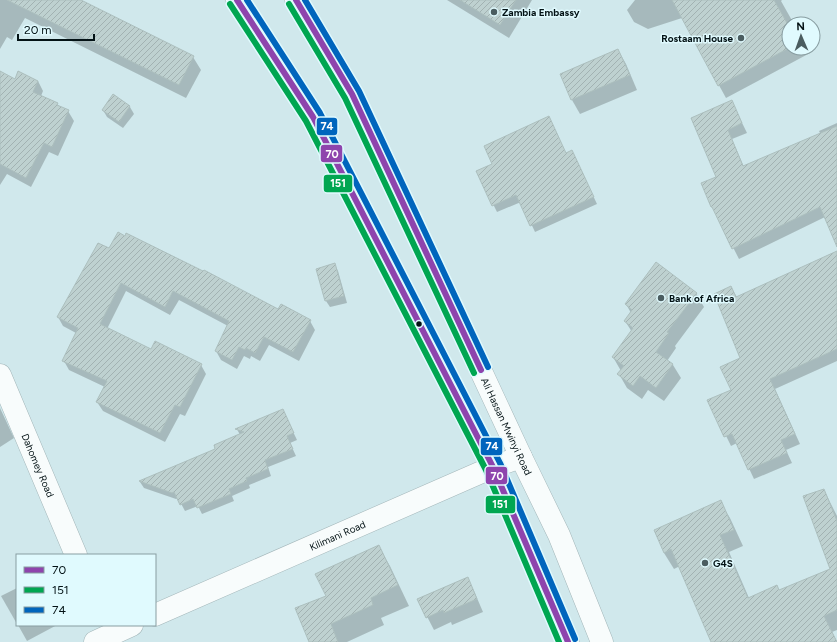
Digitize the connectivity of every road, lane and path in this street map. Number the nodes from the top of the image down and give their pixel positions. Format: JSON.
{"nodes":[{"id":1,"x":237,"y":0,"type":"edge"},
{"id":2,"x":296,"y":0,"type":"edge"},
{"id":3,"x":0,"y":375,"type":"edge"},
{"id":4,"x":521,"y":456,"type":"junction"},
{"id":5,"x":493,"y":467,"type":"junction"},
{"id":6,"x":76,"y":554,"type":"edge"},
{"id":7,"x":156,"y":615,"type":"edge"},
{"id":8,"x":129,"y":626,"type":"edge"},
{"id":9,"x":104,"y":634,"type":"edge"},
{"id":10,"x":568,"y":642,"type":"edge"},
{"id":11,"x":602,"y":642,"type":"edge"}],
"edges":[{"from":1,"to":5,"type":"main road"},
{"from":2,"to":4,"type":"main road","name":"Ali Hassan Mwinyi Road"},
{"from":3,"to":6,"type":"main road","name":"Dahomey Road"},
{"from":4,"to":5,"type":"main road","name":"Kilimani Road"},
{"from":4,"to":11,"type":"main road","name":"Ali Hassan Mwinyi Road"},
{"from":5,"to":7,"type":"main road","name":"Kilimani Road"},
{"from":5,"to":10,"type":"main road"},
{"from":8,"to":9,"type":"main road"}]}
